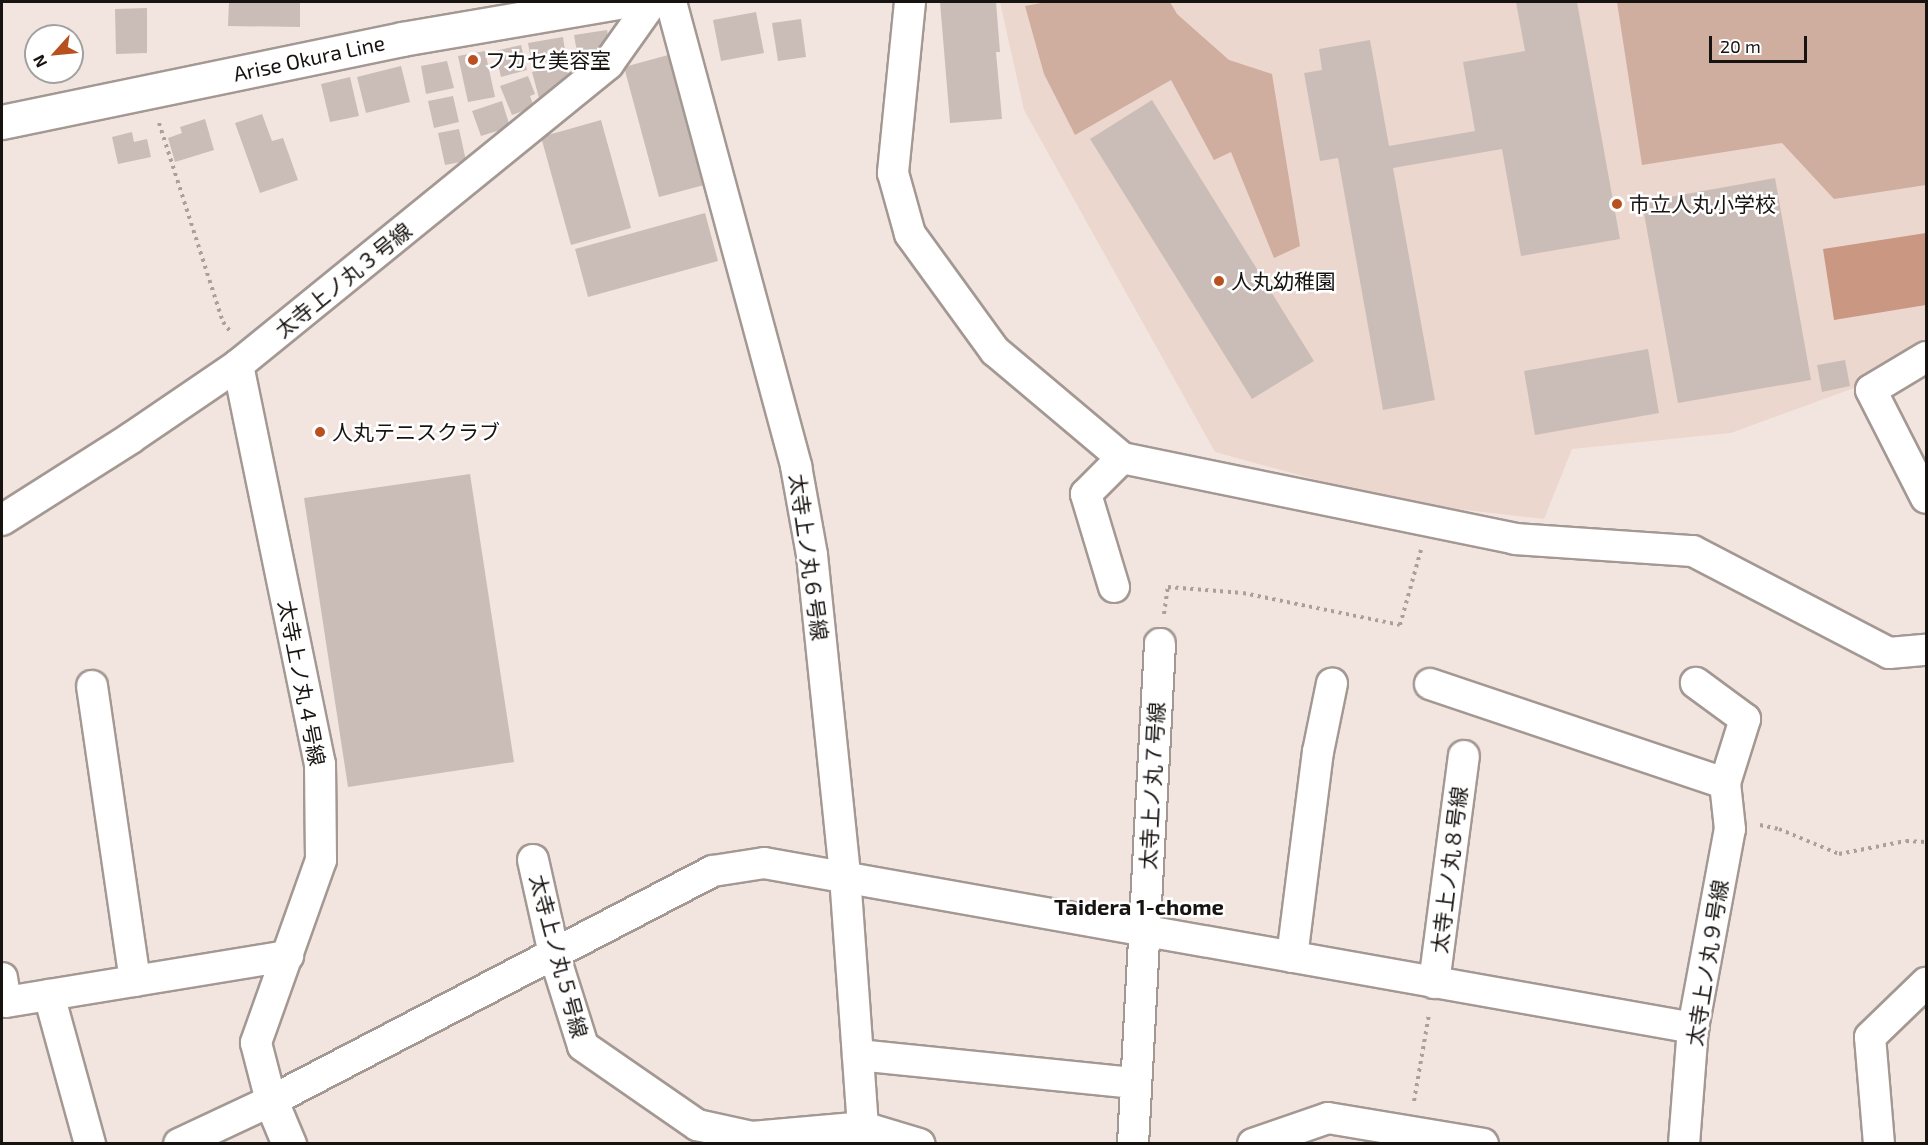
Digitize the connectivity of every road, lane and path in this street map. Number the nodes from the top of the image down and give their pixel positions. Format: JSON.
{"nodes":[{"id":1,"x":618,"y":2,"type":"edge"},
{"id":2,"x":652,"y":2,"type":"edge"},
{"id":3,"x":671,"y":2,"type":"edge"},
{"id":4,"x":910,"y":2,"type":"edge"},
{"id":5,"x":498,"y":11,"type":"edge"},
{"id":6,"x":149,"y":92,"type":"junction"},
{"id":7,"x":2,"y":122,"type":"edge"},
{"id":8,"x":1926,"y":357,"type":"edge"},
{"id":9,"x":238,"y":365,"type":"junction"},
{"id":10,"x":1122,"y":458,"type":"junction"},
{"id":11,"x":1926,"y":498,"type":"edge"},
{"id":12,"x":2,"y":520,"type":"edge"},
{"id":13,"x":1429,"y":522,"type":"junction"},
{"id":14,"x":1114,"y":587,"type":"dead end"},
{"id":15,"x":1168,"y":587,"type":"dead end"},
{"id":16,"x":1160,"y":644,"type":"dead end"},
{"id":17,"x":1926,"y":650,"type":"edge"},
{"id":18,"x":1332,"y":683,"type":"dead end"},
{"id":19,"x":1696,"y":683,"type":"dead end"},
{"id":20,"x":1430,"y":684,"type":"dead end"},
{"id":21,"x":93,"y":686,"type":"dead end"},
{"id":22,"x":1464,"y":756,"type":"dead end"},
{"id":23,"x":1725,"y":783,"type":"junction"},
{"id":24,"x":1730,"y":829,"type":"junction"},
{"id":25,"x":1926,"y":842,"type":"edge"},
{"id":26,"x":533,"y":860,"type":"dead end"},
{"id":27,"x":845,"y":876,"type":"junction"},
{"id":28,"x":1144,"y":929,"type":"junction"},
{"id":29,"x":554,"y":954,"type":"junction"},
{"id":30,"x":288,"y":956,"type":"junction"},
{"id":31,"x":1292,"y":957,"type":"junction"},
{"id":32,"x":2,"y":978,"type":"edge"},
{"id":33,"x":135,"y":981,"type":"junction"},
{"id":34,"x":1434,"y":983,"type":"junction"},
{"id":35,"x":1926,"y":983,"type":"edge"},
{"id":36,"x":49,"y":995,"type":"junction"},
{"id":37,"x":1693,"y":1028,"type":"junction"},
{"id":38,"x":858,"y":1055,"type":"junction"},
{"id":39,"x":1135,"y":1083,"type":"junction"},
{"id":40,"x":271,"y":1101,"type":"junction"},
{"id":41,"x":863,"y":1127,"type":"junction"},
{"id":42,"x":1409,"y":1131,"type":"junction"},
{"id":43,"x":90,"y":1143,"type":"edge"},
{"id":44,"x":178,"y":1143,"type":"edge"},
{"id":45,"x":289,"y":1143,"type":"edge"},
{"id":46,"x":919,"y":1143,"type":"edge"},
{"id":47,"x":1133,"y":1143,"type":"edge"},
{"id":48,"x":1253,"y":1143,"type":"edge"},
{"id":49,"x":1483,"y":1143,"type":"edge"},
{"id":50,"x":1684,"y":1143,"type":"edge"},
{"id":51,"x":1879,"y":1143,"type":"edge"}],
"edges":[{"from":1,"to":5,"type":"main road","name":"Arise Okura Line"},
{"from":2,"to":9,"type":"street","name":"太寺上ノ丸３号線"},
{"from":3,"to":27,"type":"street","name":"太寺上ノ丸６号線"},
{"from":4,"to":10,"type":"street"},
{"from":5,"to":6,"type":"main road","name":"Arise Okura Line"},
{"from":6,"to":7,"type":"main road","name":"Arise Okura Line"},
{"from":6,"to":9,"type":"path"},
{"from":8,"to":11,"type":"street"},
{"from":9,"to":12,"type":"street","name":"太寺上ノ丸３号線"},
{"from":9,"to":30,"type":"street","name":"太寺上ノ丸４号線"},
{"from":10,"to":13,"type":"street"},
{"from":10,"to":14,"type":"street"},
{"from":13,"to":15,"type":"path"},
{"from":13,"to":17,"type":"street"},
{"from":16,"to":28,"type":"street","name":"太寺上ノ丸７号線"},
{"from":18,"to":31,"type":"street"},
{"from":19,"to":23,"type":"street"},
{"from":20,"to":23,"type":"street"},
{"from":21,"to":33,"type":"street"},
{"from":22,"to":34,"type":"street","name":"太寺上ノ丸８号線"},
{"from":23,"to":24,"type":"street","name":"太寺上ノ丸９号線"},
{"from":24,"to":25,"type":"path"},
{"from":24,"to":37,"type":"street","name":"太寺上ノ丸９号線"},
{"from":26,"to":29,"type":"street","name":"太寺上ノ丸５号線"},
{"from":27,"to":28,"type":"street"},
{"from":27,"to":29,"type":"street"},
{"from":27,"to":38,"type":"street","name":"太寺上ノ丸６号線"},
{"from":28,"to":31,"type":"street"},
{"from":28,"to":39,"type":"street","name":"太寺上ノ丸７号線"},
{"from":29,"to":40,"type":"street"},
{"from":29,"to":41,"type":"street","name":"太寺上ノ丸５号線"},
{"from":30,"to":33,"type":"street"},
{"from":30,"to":40,"type":"street","name":"太寺上ノ丸４号線"},
{"from":31,"to":34,"type":"street"},
{"from":32,"to":36,"type":"street"},
{"from":33,"to":36,"type":"street"},
{"from":34,"to":37,"type":"street"},
{"from":34,"to":42,"type":"path"},
{"from":35,"to":51,"type":"street"},
{"from":36,"to":43,"type":"street"},
{"from":37,"to":50,"type":"street","name":"太寺上ノ丸９号線"},
{"from":38,"to":39,"type":"street"},
{"from":38,"to":41,"type":"street","name":"太寺上ノ丸６号線"},
{"from":39,"to":47,"type":"street","name":"太寺上ノ丸７号線"},
{"from":40,"to":44,"type":"street"},
{"from":40,"to":45,"type":"main road"},
{"from":41,"to":46,"type":"street","name":"太寺上ノ丸５号線"},
{"from":42,"to":48,"type":"street"},
{"from":42,"to":49,"type":"street"}]}
